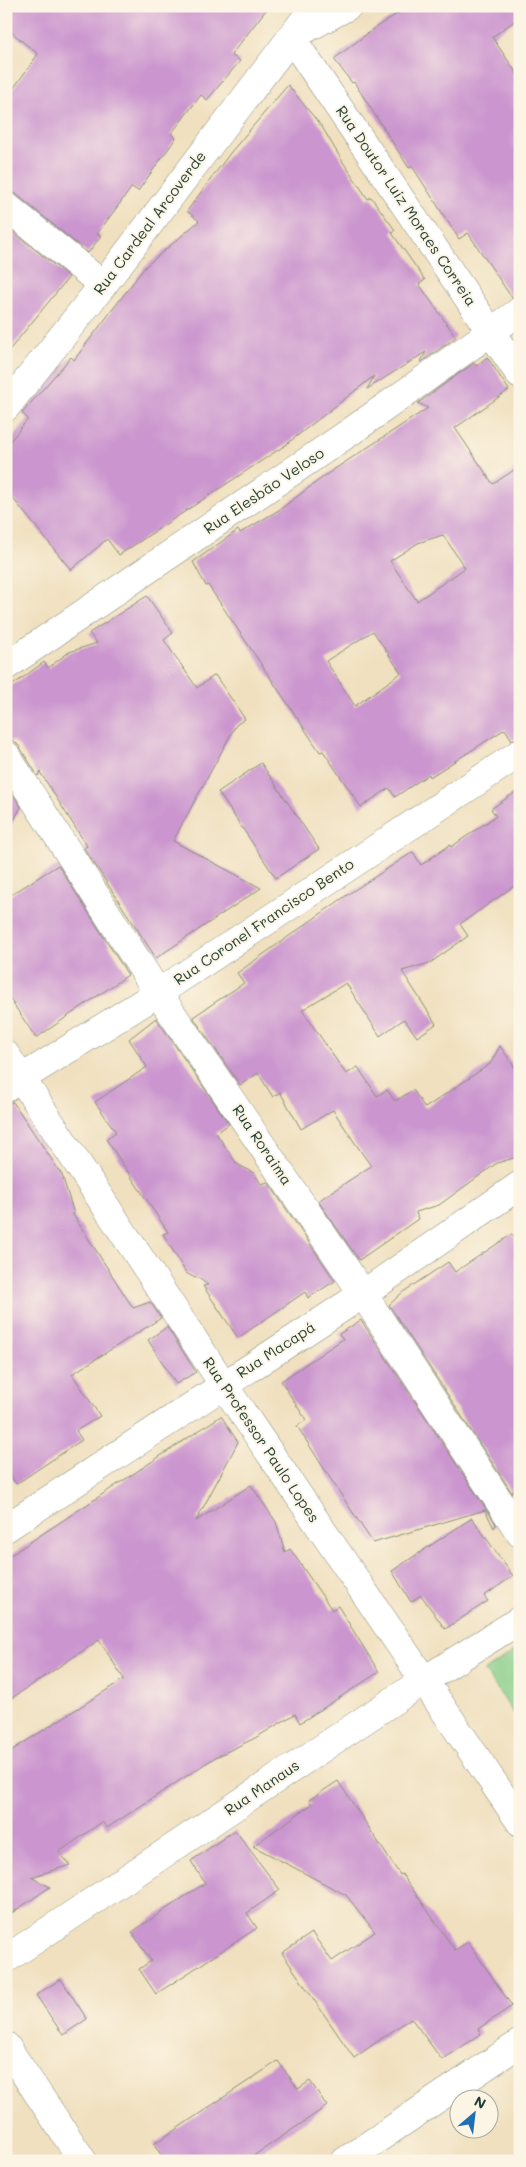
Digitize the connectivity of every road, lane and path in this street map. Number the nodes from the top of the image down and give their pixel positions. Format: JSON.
{"nodes":[{"id":1,"x":315,"y":6,"type":"edge"},
{"id":2,"x":348,"y":6,"type":"edge"},
{"id":3,"x":291,"y":37,"type":"junction"},
{"id":4,"x":6,"y":206,"type":"edge"},
{"id":5,"x":104,"y":285,"type":"junction"},
{"id":6,"x":520,"y":312,"type":"edge"},
{"id":7,"x":490,"y":331,"type":"junction"},
{"id":8,"x":520,"y":375,"type":"edge"},
{"id":9,"x":6,"y":407,"type":"edge"},
{"id":10,"x":6,"y":666,"type":"edge"},
{"id":11,"x":520,"y":753,"type":"edge"},
{"id":12,"x":6,"y":755,"type":"edge"},
{"id":13,"x":158,"y":993,"type":"junction"},
{"id":14,"x":6,"y":1055,"type":"edge"},
{"id":15,"x":14,"y":1083,"type":"edge"},
{"id":16,"x":520,"y":1185,"type":"edge"},
{"id":17,"x":363,"y":1294,"type":"junction"},
{"id":18,"x":223,"y":1384,"type":"junction"},
{"id":19,"x":6,"y":1528,"type":"edge"},
{"id":20,"x":520,"y":1533,"type":"edge"},
{"id":21,"x":520,"y":1620,"type":"edge"},
{"id":22,"x":423,"y":1681,"type":"junction"},
{"id":23,"x":520,"y":1822,"type":"edge"},
{"id":24,"x":6,"y":1960,"type":"edge"},
{"id":25,"x":520,"y":2043,"type":"edge"},
{"id":26,"x":6,"y":2046,"type":"edge"},
{"id":27,"x":83,"y":2161,"type":"edge"},
{"id":28,"x":345,"y":2161,"type":"edge"}],
"edges":[{"from":1,"to":3,"type":"street","name":"Rua Cardeal Arcoverde"},
{"from":2,"to":3,"type":"street","name":"Rua Cardeal Arcoverde"},
{"from":3,"to":5,"type":"street","name":"Rua Cardeal Arcoverde"},
{"from":3,"to":7,"type":"street","name":"Rua Doutor Luiz Moraes Correia"},
{"from":4,"to":5,"type":"street"},
{"from":5,"to":9,"type":"street","name":"Rua Cardeal Arcoverde"},
{"from":6,"to":7,"type":"street","name":"Rua Elesbão Veloso"},
{"from":7,"to":8,"type":"street","name":"Rua Doutor Luiz Moraes Correia"},
{"from":7,"to":10,"type":"street","name":"Rua Elesbão Veloso"},
{"from":11,"to":13,"type":"street","name":"Rua Coronel Francisco Bento"},
{"from":12,"to":13,"type":"street","name":"Rua Roraima"},
{"from":13,"to":15,"type":"street","name":"Rua Coronel Francisco Bento"},
{"from":13,"to":17,"type":"street","name":"Rua Roraima"},
{"from":14,"to":15,"type":"street","name":"Rua Professor Paulo Lopes"},
{"from":15,"to":18,"type":"street","name":"Rua Professor Paulo Lopes"},
{"from":16,"to":17,"type":"street","name":"Rua Macapá"},
{"from":17,"to":18,"type":"street","name":"Rua Macapá"},
{"from":17,"to":20,"type":"street","name":"Rua Roraima"},
{"from":18,"to":19,"type":"street","name":"Rua Macapá"},
{"from":18,"to":22,"type":"street","name":"Rua Professor Paulo Lopes"},
{"from":21,"to":22,"type":"street","name":"Rua Manaus"},
{"from":22,"to":23,"type":"street","name":"Rua Professor Paulo Lopes"},
{"from":22,"to":24,"type":"street","name":"Rua Manaus"},
{"from":25,"to":28,"type":"street"},
{"from":26,"to":27,"type":"street"}]}
